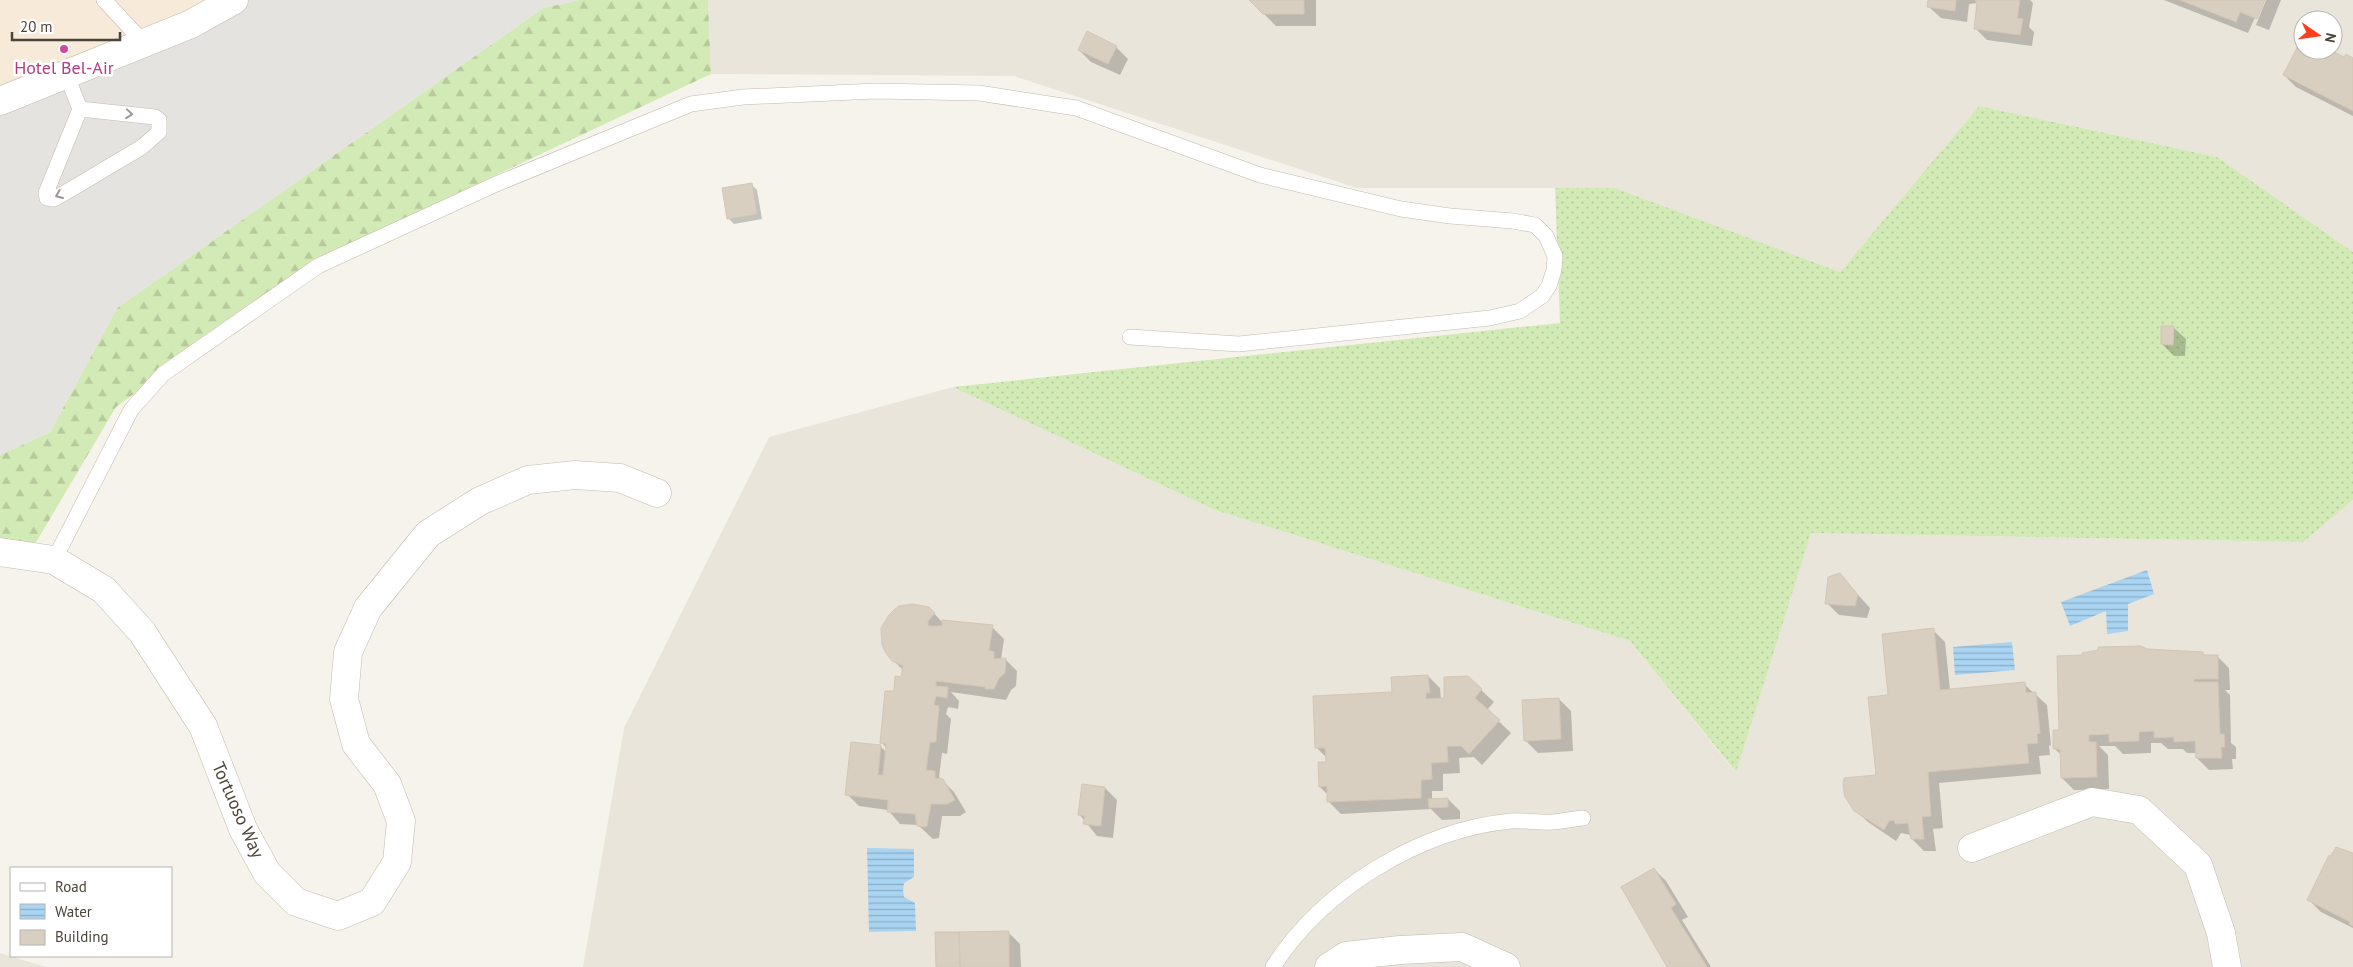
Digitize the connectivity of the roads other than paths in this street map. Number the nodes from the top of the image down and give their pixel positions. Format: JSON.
{"nodes":[{"id":1,"x":104,"y":0,"type":"edge"},
{"id":2,"x":234,"y":0,"type":"edge"},
{"id":3,"x":144,"y":43,"type":"junction"},
{"id":4,"x":66,"y":74,"type":"junction"},
{"id":5,"x":0,"y":100,"type":"edge"},
{"id":6,"x":80,"y":109,"type":"junction"},
{"id":7,"x":1130,"y":337,"type":"dead end"},
{"id":8,"x":656,"y":494,"type":"dead end"},
{"id":9,"x":0,"y":552,"type":"edge"},
{"id":10,"x":54,"y":560,"type":"junction"},
{"id":11,"x":1583,"y":818,"type":"dead end"},
{"id":12,"x":1972,"y":848,"type":"dead end"},
{"id":13,"x":1273,"y":967,"type":"edge"},
{"id":14,"x":1329,"y":967,"type":"edge"},
{"id":15,"x":1506,"y":967,"type":"edge"},
{"id":16,"x":2227,"y":967,"type":"edge"}],
"edges":[{"from":1,"to":3,"type":"lane"},
{"from":2,"to":3,"type":"street"},
{"from":3,"to":4,"type":"street"},
{"from":4,"to":5,"type":"street"},
{"from":4,"to":6,"type":"lane"},
{"from":6,"to":6,"type":"lane","one_way":true},
{"from":7,"to":10,"type":"lane"},
{"from":8,"to":10,"type":"street","name":"Tortuoso Way"},
{"from":9,"to":10,"type":"street","name":"Tortuoso Way"},
{"from":11,"to":13,"type":"lane"},
{"from":12,"to":16,"type":"street"},
{"from":14,"to":15,"type":"street"}]}
